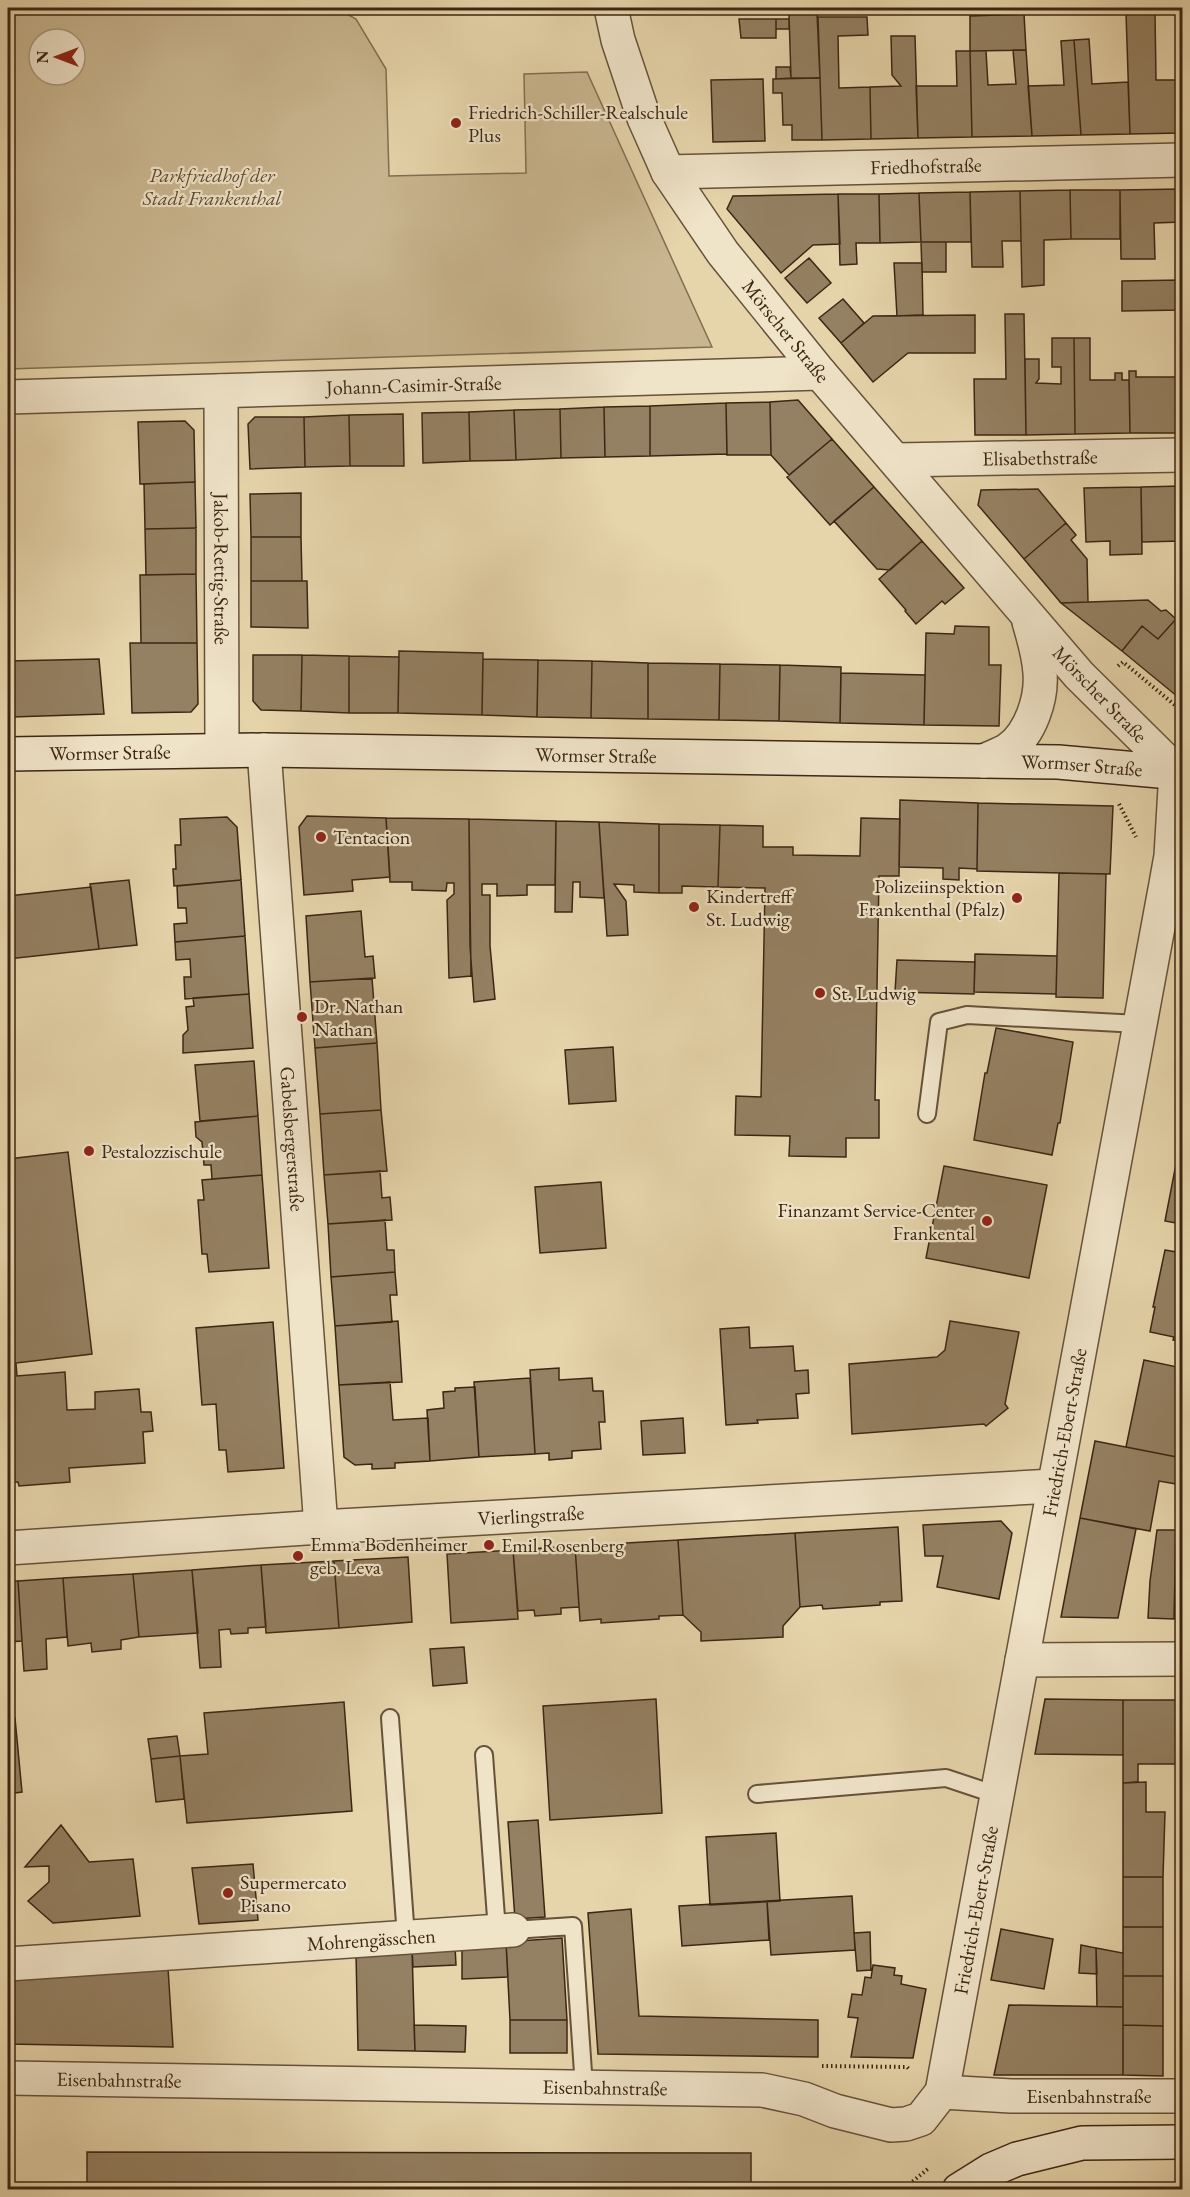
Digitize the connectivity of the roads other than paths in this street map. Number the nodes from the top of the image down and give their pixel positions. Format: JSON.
{"nodes":[{"id":1,"x":611,"y":8,"type":"edge"},
{"id":2,"x":1182,"y":160,"type":"edge"},
{"id":3,"x":668,"y":172,"type":"junction"},
{"id":4,"x":820,"y":374,"type":"junction"},
{"id":5,"x":221,"y":391,"type":"junction"},
{"id":6,"x":8,"y":397,"type":"edge"},
{"id":7,"x":1182,"y":455,"type":"edge"},
{"id":8,"x":896,"y":460,"type":"junction"},
{"id":9,"x":1026,"y":615,"type":"junction"},
{"id":10,"x":222,"y":750,"type":"junction"},
{"id":11,"x":264,"y":750,"type":"junction"},
{"id":12,"x":8,"y":754,"type":"edge"},
{"id":13,"x":984,"y":761,"type":"junction"},
{"id":14,"x":1179,"y":772,"type":"edge"},
{"id":15,"x":1139,"y":1024,"type":"junction"},
{"id":16,"x":927,"y":1114,"type":"dead end"},
{"id":17,"x":1053,"y":1486,"type":"junction"},
{"id":18,"x":321,"y":1527,"type":"junction"},
{"id":19,"x":8,"y":1548,"type":"edge"},
{"id":20,"x":1182,"y":1659,"type":"edge"},
{"id":21,"x":1022,"y":1660,"type":"junction"},
{"id":22,"x":390,"y":1718,"type":"dead end"},
{"id":23,"x":484,"y":1755,"type":"dead end"},
{"id":24,"x":757,"y":1794,"type":"dead end"},
{"id":25,"x":997,"y":1795,"type":"junction"},
{"id":26,"x":505,"y":1930,"type":"junction"},
{"id":27,"x":406,"y":1937,"type":"junction"},
{"id":28,"x":8,"y":1964,"type":"edge"},
{"id":29,"x":8,"y":2078,"type":"edge"},
{"id":30,"x":585,"y":2087,"type":"junction"},
{"id":31,"x":942,"y":2092,"type":"junction"},
{"id":32,"x":1182,"y":2096,"type":"edge"},
{"id":33,"x":1182,"y":2142,"type":"edge"},
{"id":34,"x":959,"y":2190,"type":"edge"}],
"edges":[{"from":1,"to":3,"type":"street","name":"Mörscher Straße"},
{"from":2,"to":3,"type":"street","name":"Friedhofstraße"},
{"from":3,"to":4,"type":"street","name":"Mörscher Straße"},
{"from":4,"to":5,"type":"street","name":"Johann-Casimir-Straße"},
{"from":4,"to":8,"type":"street","name":"Mörscher Straße"},
{"from":5,"to":6,"type":"street","name":"Johann-Casimir-Straße"},
{"from":5,"to":10,"type":"street","name":"Jakob-Rettig-Straße"},
{"from":7,"to":8,"type":"street","name":"Elisabethstraße"},
{"from":8,"to":9,"type":"street","name":"Mörscher Straße"},
{"from":9,"to":13,"type":"street","name":"Mörscher Straße"},
{"from":9,"to":14,"type":"street","name":"Mörscher Straße"},
{"from":10,"to":11,"type":"street","name":"Wormser Straße"},
{"from":10,"to":12,"type":"street","name":"Wormser Straße"},
{"from":11,"to":13,"type":"street","name":"Wormser Straße"},
{"from":11,"to":18,"type":"street","name":"Gabelsbergerstraße"},
{"from":13,"to":14,"type":"street","name":"Wormser Straße"},
{"from":14,"to":15,"type":"street","name":"Friedrich-Ebert-Straße"},
{"from":15,"to":16,"type":"lane"},
{"from":15,"to":17,"type":"street","name":"Friedrich-Ebert-Straße"},
{"from":17,"to":18,"type":"street","name":"Vierlingstraße"},
{"from":17,"to":21,"type":"street","name":"Friedrich-Ebert-Straße"},
{"from":18,"to":19,"type":"street","name":"Vierlingstraße"},
{"from":20,"to":21,"type":"street"},
{"from":21,"to":25,"type":"street","name":"Friedrich-Ebert-Straße"},
{"from":22,"to":27,"type":"lane"},
{"from":23,"to":26,"type":"lane"},
{"from":24,"to":25,"type":"lane"},
{"from":25,"to":31,"type":"street","name":"Friedrich-Ebert-Straße"},
{"from":26,"to":27,"type":"street","name":"Mohrengässchen"},
{"from":26,"to":30,"type":"lane","name":"Mohrengässchen"},
{"from":27,"to":28,"type":"street","name":"Mohrengässchen"},
{"from":29,"to":30,"type":"street","name":"Eisenbahnstraße"},
{"from":30,"to":31,"type":"street","name":"Eisenbahnstraße"},
{"from":31,"to":32,"type":"street","name":"Eisenbahnstraße"},
{"from":33,"to":34,"type":"street"}]}
